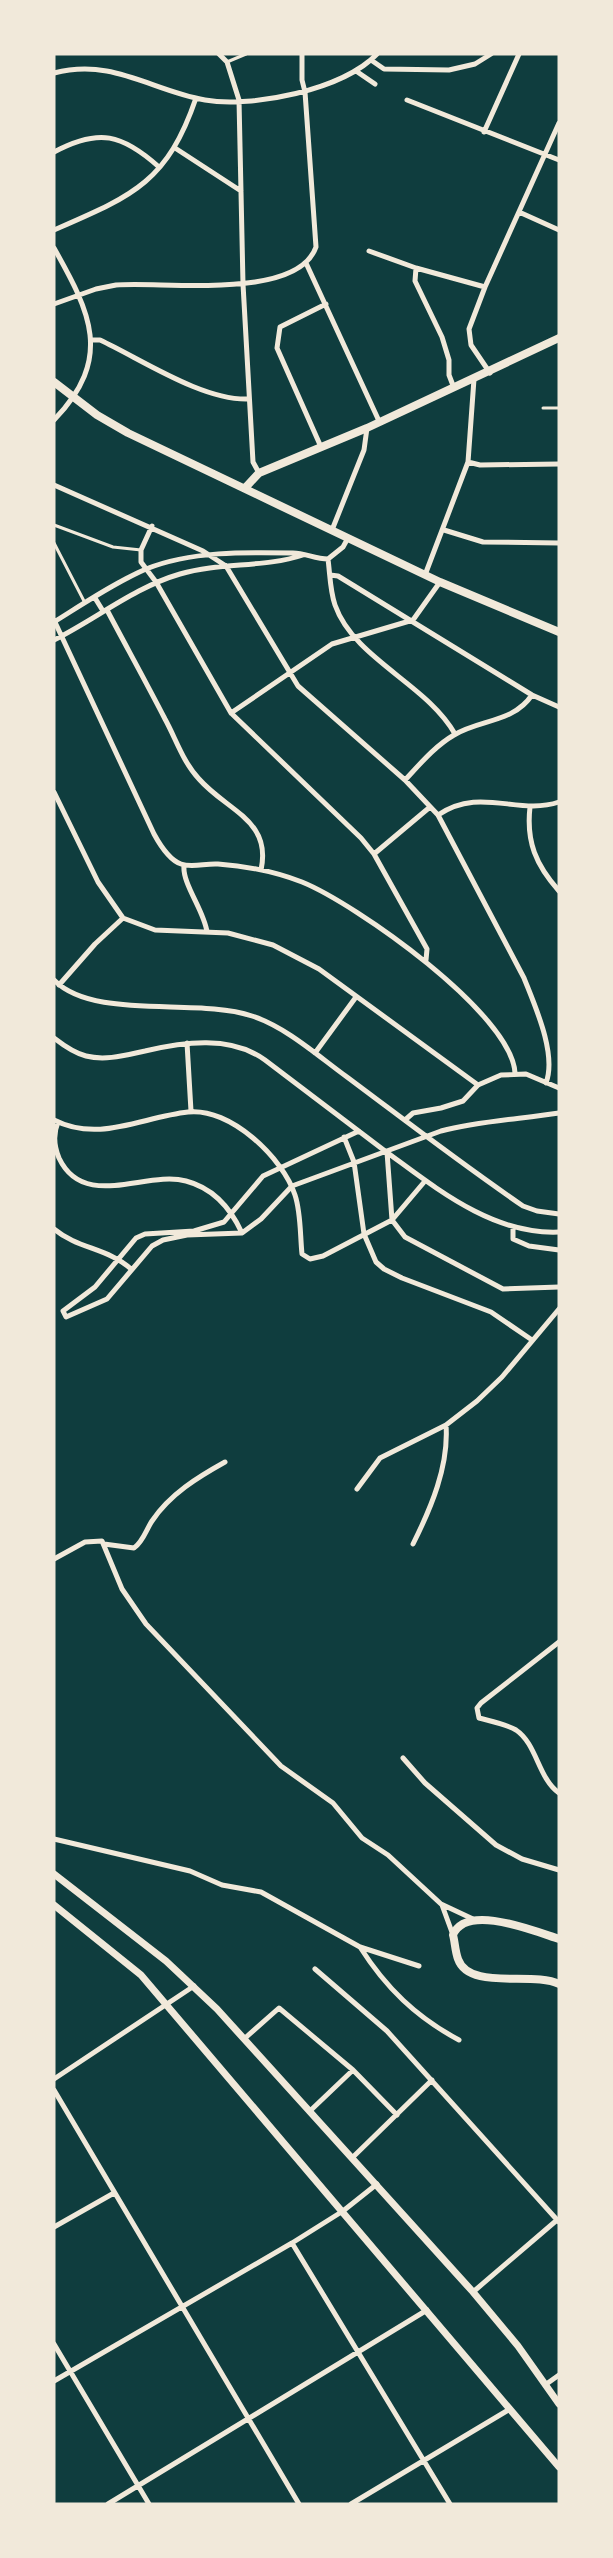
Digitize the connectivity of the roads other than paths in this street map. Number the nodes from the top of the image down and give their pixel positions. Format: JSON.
{"nodes":[{"id":1,"x":219,"y":54,"type":"edge"},
{"id":2,"x":246,"y":54,"type":"edge"},
{"id":3,"x":302,"y":54,"type":"edge"},
{"id":4,"x":377,"y":54,"type":"edge"},
{"id":5,"x":491,"y":54,"type":"edge"},
{"id":6,"x":519,"y":54,"type":"edge"},
{"id":7,"x":371,"y":60,"type":"junction"},
{"id":8,"x":227,"y":62,"type":"junction"},
{"id":9,"x":356,"y":71,"type":"junction"},
{"id":10,"x":54,"y":73,"type":"edge"},
{"id":11,"x":375,"y":84,"type":"dead end"},
{"id":12,"x":305,"y":92,"type":"junction"},
{"id":13,"x":196,"y":98,"type":"junction"},
{"id":14,"x":239,"y":100,"type":"junction"},
{"id":15,"x":407,"y":100,"type":"dead end"},
{"id":16,"x":559,"y":123,"type":"edge"},
{"id":17,"x":484,"y":132,"type":"junction"},
{"id":18,"x":176,"y":148,"type":"junction"},
{"id":19,"x":54,"y":152,"type":"edge"},
{"id":20,"x":545,"y":154,"type":"junction"},
{"id":21,"x":559,"y":160,"type":"edge"},
{"id":22,"x":159,"y":167,"type":"junction"},
{"id":23,"x":241,"y":191,"type":"junction"},
{"id":24,"x":519,"y":212,"type":"junction"},
{"id":25,"x":54,"y":230,"type":"edge"},
{"id":26,"x":559,"y":230,"type":"edge"},
{"id":27,"x":54,"y":248,"type":"edge"},
{"id":28,"x":369,"y":251,"type":"dead end"},
{"id":29,"x":306,"y":263,"type":"junction"},
{"id":30,"x":416,"y":268,"type":"junction"},
{"id":31,"x":243,"y":284,"type":"junction"},
{"id":32,"x":485,"y":287,"type":"junction"},
{"id":33,"x":81,"y":295,"type":"junction"},
{"id":34,"x":54,"y":304,"type":"edge"},
{"id":35,"x":326,"y":304,"type":"junction"},
{"id":36,"x":559,"y":338,"type":"edge"},
{"id":37,"x":92,"y":340,"type":"junction"},
{"id":38,"x":490,"y":372,"type":"junction"},
{"id":39,"x":474,"y":379,"type":"junction"},
{"id":40,"x":54,"y":382,"type":"edge"},
{"id":41,"x":454,"y":388,"type":"junction"},
{"id":42,"x":73,"y":397,"type":"junction"},
{"id":43,"x":249,"y":399,"type":"junction"},
{"id":44,"x":543,"y":408,"type":"dead end"},
{"id":45,"x":559,"y":408,"type":"edge"},
{"id":46,"x":54,"y":420,"type":"edge"},
{"id":47,"x":380,"y":421,"type":"junction"},
{"id":48,"x":367,"y":428,"type":"junction"},
{"id":49,"x":321,"y":447,"type":"junction"},
{"id":50,"x":468,"y":462,"type":"junction"},
{"id":51,"x":559,"y":464,"type":"edge"},
{"id":52,"x":259,"y":472,"type":"junction"},
{"id":53,"x":54,"y":485,"type":"edge"},
{"id":54,"x":246,"y":487,"type":"junction"},
{"id":55,"x":54,"y":525,"type":"edge"},
{"id":56,"x":152,"y":526,"type":"junction"},
{"id":57,"x":332,"y":530,"type":"junction"},
{"id":58,"x":444,"y":530,"type":"junction"},
{"id":59,"x":348,"y":538,"type":"junction"},
{"id":60,"x":54,"y":543,"type":"edge"},
{"id":61,"x":559,"y":543,"type":"edge"},
{"id":62,"x":141,"y":550,"type":"junction"},
{"id":63,"x":304,"y":554,"type":"junction"},
{"id":64,"x":208,"y":555,"type":"junction"},
{"id":65,"x":328,"y":559,"type":"junction"},
{"id":66,"x":226,"y":566,"type":"junction"},
{"id":67,"x":146,"y":569,"type":"junction"},
{"id":68,"x":330,"y":575,"type":"junction"},
{"id":69,"x":425,"y":575,"type":"junction"},
{"id":70,"x":156,"y":582,"type":"junction"},
{"id":71,"x":440,"y":582,"type":"junction"},
{"id":72,"x":95,"y":598,"type":"junction"},
{"id":73,"x":85,"y":603,"type":"junction"},
{"id":74,"x":105,"y":611,"type":"junction"},
{"id":75,"x":413,"y":620,"type":"junction"},
{"id":76,"x":54,"y":621,"type":"edge"},
{"id":77,"x":559,"y":632,"type":"edge"},
{"id":78,"x":61,"y":636,"type":"junction"},
{"id":79,"x":353,"y":636,"type":"junction"},
{"id":80,"x":54,"y":640,"type":"edge"},
{"id":81,"x":289,"y":674,"type":"junction"},
{"id":82,"x":532,"y":695,"type":"junction"},
{"id":83,"x":559,"y":707,"type":"edge"},
{"id":84,"x":231,"y":713,"type":"junction"},
{"id":85,"x":455,"y":734,"type":"junction"},
{"id":86,"x":405,"y":780,"type":"junction"},
{"id":87,"x":54,"y":792,"type":"edge"},
{"id":88,"x":559,"y":802,"type":"edge"},
{"id":89,"x":430,"y":807,"type":"junction"},
{"id":90,"x":530,"y":807,"type":"junction"},
{"id":91,"x":438,"y":815,"type":"junction"},
{"id":92,"x":374,"y":854,"type":"junction"},
{"id":93,"x":184,"y":865,"type":"junction"},
{"id":94,"x":261,"y":870,"type":"junction"},
{"id":95,"x":559,"y":891,"type":"edge"},
{"id":96,"x":123,"y":918,"type":"junction"},
{"id":97,"x":207,"y":932,"type":"junction"},
{"id":98,"x":426,"y":960,"type":"junction"},
{"id":99,"x":54,"y":980,"type":"edge"},
{"id":100,"x":59,"y":985,"type":"junction"},
{"id":101,"x":356,"y":997,"type":"junction"},
{"id":102,"x":54,"y":1038,"type":"edge"},
{"id":103,"x":187,"y":1043,"type":"junction"},
{"id":104,"x":315,"y":1053,"type":"junction"},
{"id":105,"x":515,"y":1073,"type":"junction"},
{"id":106,"x":546,"y":1083,"type":"junction"},
{"id":107,"x":478,"y":1085,"type":"junction"},
{"id":108,"x":559,"y":1088,"type":"edge"},
{"id":109,"x":191,"y":1111,"type":"junction"},
{"id":110,"x":559,"y":1113,"type":"edge"},
{"id":111,"x":405,"y":1120,"type":"junction"},
{"id":112,"x":56,"y":1121,"type":"edge"},
{"id":113,"x":358,"y":1131,"type":"junction"},
{"id":114,"x":345,"y":1137,"type":"junction"},
{"id":115,"x":427,"y":1138,"type":"junction"},
{"id":116,"x":387,"y":1152,"type":"junction"},
{"id":117,"x":354,"y":1162,"type":"junction"},
{"id":118,"x":280,"y":1166,"type":"junction"},
{"id":119,"x":425,"y":1181,"type":"junction"},
{"id":120,"x":292,"y":1186,"type":"junction"},
{"id":121,"x":233,"y":1214,"type":"junction"},
{"id":122,"x":559,"y":1214,"type":"edge"},
{"id":123,"x":392,"y":1220,"type":"junction"},
{"id":124,"x":513,"y":1227,"type":"junction"},
{"id":125,"x":54,"y":1229,"type":"edge"},
{"id":126,"x":559,"y":1232,"type":"edge"},
{"id":127,"x":242,"y":1233,"type":"junction"},
{"id":128,"x":364,"y":1234,"type":"junction"},
{"id":129,"x":559,"y":1250,"type":"edge"},
{"id":130,"x":118,"y":1257,"type":"junction"},
{"id":131,"x":131,"y":1269,"type":"junction"},
{"id":132,"x":559,"y":1287,"type":"edge"},
{"id":133,"x":559,"y":1309,"type":"edge"},
{"id":134,"x":532,"y":1340,"type":"junction"},
{"id":135,"x":446,"y":1425,"type":"junction"},
{"id":136,"x":225,"y":1462,"type":"dead end"},
{"id":137,"x":357,"y":1489,"type":"dead end"},
{"id":138,"x":104,"y":1544,"type":"junction"},
{"id":139,"x":413,"y":1544,"type":"dead end"},
{"id":140,"x":54,"y":1559,"type":"edge"},
{"id":141,"x":559,"y":1642,"type":"edge"},
{"id":142,"x":403,"y":1758,"type":"dead end"},
{"id":143,"x":559,"y":1793,"type":"edge"},
{"id":144,"x":54,"y":1839,"type":"edge"},
{"id":145,"x":559,"y":1870,"type":"edge"},
{"id":146,"x":54,"y":1874,"type":"edge"},
{"id":147,"x":441,"y":1904,"type":"junction"},
{"id":148,"x":54,"y":1905,"type":"edge"},
{"id":149,"x":473,"y":1919,"type":"junction"},
{"id":150,"x":453,"y":1935,"type":"junction"},
{"id":151,"x":559,"y":1939,"type":"edge"},
{"id":152,"x":360,"y":1947,"type":"junction"},
{"id":153,"x":419,"y":1966,"type":"dead end"},
{"id":154,"x":315,"y":1969,"type":"dead end"},
{"id":155,"x":559,"y":1984,"type":"edge"},
{"id":156,"x":194,"y":1986,"type":"junction"},
{"id":157,"x":167,"y":2005,"type":"junction"},
{"id":158,"x":244,"y":2039,"type":"junction"},
{"id":159,"x":459,"y":2040,"type":"dead end"},
{"id":160,"x":352,"y":2070,"type":"junction"},
{"id":161,"x":54,"y":2079,"type":"edge"},
{"id":162,"x":432,"y":2080,"type":"junction"},
{"id":163,"x":54,"y":2090,"type":"edge"},
{"id":164,"x":311,"y":2110,"type":"junction"},
{"id":165,"x":397,"y":2115,"type":"junction"},
{"id":166,"x":354,"y":2157,"type":"junction"},
{"id":167,"x":377,"y":2184,"type":"junction"},
{"id":168,"x":114,"y":2193,"type":"junction"},
{"id":169,"x":343,"y":2211,"type":"junction"},
{"id":170,"x":558,"y":2221,"type":"edge"},
{"id":171,"x":54,"y":2227,"type":"edge"},
{"id":172,"x":291,"y":2243,"type":"junction"},
{"id":173,"x":473,"y":2292,"type":"junction"},
{"id":174,"x":181,"y":2308,"type":"junction"},
{"id":175,"x":427,"y":2310,"type":"junction"},
{"id":176,"x":54,"y":2344,"type":"edge"},
{"id":177,"x":356,"y":2352,"type":"junction"},
{"id":178,"x":71,"y":2373,"type":"junction"},
{"id":179,"x":559,"y":2375,"type":"edge"},
{"id":180,"x":54,"y":2382,"type":"edge"},
{"id":181,"x":545,"y":2385,"type":"junction"},
{"id":182,"x":559,"y":2404,"type":"edge"},
{"id":183,"x":510,"y":2409,"type":"junction"},
{"id":184,"x":250,"y":2419,"type":"junction"},
{"id":185,"x":424,"y":2460,"type":"junction"},
{"id":186,"x":559,"y":2467,"type":"edge"},
{"id":187,"x":138,"y":2486,"type":"junction"},
{"id":188,"x":108,"y":2504,"type":"edge"},
{"id":189,"x":149,"y":2504,"type":"edge"},
{"id":190,"x":299,"y":2504,"type":"edge"},
{"id":191,"x":351,"y":2504,"type":"edge"},
{"id":192,"x":450,"y":2504,"type":"edge"}],
"edges":[{"from":1,"to":8,"type":"street"},
{"from":2,"to":8,"type":"lane"},
{"from":3,"to":12,"type":"street"},
{"from":4,"to":7,"type":"street"},
{"from":5,"to":7,"type":"street"},
{"from":6,"to":17,"type":"street"},
{"from":7,"to":9,"type":"street"},
{"from":8,"to":14,"type":"street"},
{"from":9,"to":11,"type":"street"},
{"from":9,"to":12,"type":"street"},
{"from":10,"to":13,"type":"street"},
{"from":12,"to":14,"type":"street"},
{"from":12,"to":29,"type":"street"},
{"from":13,"to":14,"type":"street"},
{"from":13,"to":18,"type":"street"},
{"from":14,"to":23,"type":"street"},
{"from":15,"to":17,"type":"street"},
{"from":16,"to":20,"type":"street"},
{"from":17,"to":20,"type":"street"},
{"from":18,"to":22,"type":"street"},
{"from":18,"to":23,"type":"street"},
{"from":19,"to":22,"type":"street"},
{"from":20,"to":21,"type":"street"},
{"from":20,"to":24,"type":"street"},
{"from":22,"to":25,"type":"street"},
{"from":23,"to":31,"type":"street"},
{"from":24,"to":26,"type":"street"},
{"from":24,"to":32,"type":"street"},
{"from":27,"to":33,"type":"street"},
{"from":28,"to":30,"type":"street"},
{"from":29,"to":31,"type":"street"},
{"from":29,"to":35,"type":"street"},
{"from":30,"to":32,"type":"street"},
{"from":30,"to":41,"type":"street"},
{"from":31,"to":33,"type":"street"},
{"from":31,"to":43,"type":"street"},
{"from":32,"to":38,"type":"street"},
{"from":33,"to":34,"type":"street"},
{"from":33,"to":37,"type":"street"},
{"from":35,"to":47,"type":"street"},
{"from":35,"to":49,"type":"street"},
{"from":36,"to":38,"type":"main road"},
{"from":37,"to":42,"type":"street"},
{"from":37,"to":43,"type":"street"},
{"from":38,"to":39,"type":"main road"},
{"from":39,"to":41,"type":"main road"},
{"from":39,"to":50,"type":"street"},
{"from":40,"to":42,"type":"main road"},
{"from":41,"to":47,"type":"main road"},
{"from":42,"to":46,"type":"street"},
{"from":42,"to":54,"type":"main road"},
{"from":43,"to":52,"type":"street"},
{"from":44,"to":45,"type":"lane"},
{"from":47,"to":48,"type":"main road"},
{"from":48,"to":49,"type":"main road"},
{"from":48,"to":57,"type":"street"},
{"from":49,"to":52,"type":"main road"},
{"from":50,"to":51,"type":"street"},
{"from":50,"to":58,"type":"street"},
{"from":52,"to":54,"type":"main road"},
{"from":53,"to":56,"type":"street"},
{"from":54,"to":57,"type":"main road"},
{"from":55,"to":62,"type":"lane"},
{"from":56,"to":62,"type":"street"},
{"from":56,"to":64,"type":"street"},
{"from":57,"to":59,"type":"main road"},
{"from":58,"to":61,"type":"street"},
{"from":58,"to":69,"type":"street"},
{"from":59,"to":65,"type":"street"},
{"from":59,"to":69,"type":"main road"},
{"from":60,"to":73,"type":"lane"},
{"from":62,"to":67,"type":"street"},
{"from":63,"to":64,"type":"street"},
{"from":63,"to":65,"type":"street"},
{"from":63,"to":66,"type":"street"},
{"from":64,"to":66,"type":"street"},
{"from":64,"to":67,"type":"street"},
{"from":65,"to":68,"type":"street"},
{"from":66,"to":70,"type":"street"},
{"from":66,"to":81,"type":"street"},
{"from":67,"to":70,"type":"street"},
{"from":67,"to":72,"type":"street"},
{"from":68,"to":75,"type":"street"},
{"from":68,"to":79,"type":"street"},
{"from":69,"to":71,"type":"main road"},
{"from":70,"to":74,"type":"street"},
{"from":70,"to":84,"type":"street"},
{"from":71,"to":75,"type":"street"},
{"from":71,"to":77,"type":"main road"},
{"from":72,"to":73,"type":"street"},
{"from":72,"to":74,"type":"street"},
{"from":73,"to":76,"type":"street"},
{"from":74,"to":78,"type":"street"},
{"from":74,"to":94,"type":"street"},
{"from":75,"to":79,"type":"street"},
{"from":75,"to":82,"type":"street"},
{"from":76,"to":78,"type":"street"},
{"from":78,"to":80,"type":"street"},
{"from":78,"to":93,"type":"street"},
{"from":79,"to":81,"type":"street"},
{"from":79,"to":85,"type":"street"},
{"from":81,"to":84,"type":"street"},
{"from":81,"to":86,"type":"street"},
{"from":82,"to":83,"type":"street"},
{"from":82,"to":85,"type":"street"},
{"from":84,"to":92,"type":"street"},
{"from":85,"to":86,"type":"street"},
{"from":86,"to":89,"type":"street"},
{"from":87,"to":96,"type":"street"},
{"from":88,"to":90,"type":"street"},
{"from":89,"to":91,"type":"street"},
{"from":89,"to":92,"type":"street"},
{"from":90,"to":91,"type":"street"},
{"from":90,"to":95,"type":"street"},
{"from":91,"to":106,"type":"street"},
{"from":92,"to":98,"type":"street"},
{"from":93,"to":94,"type":"street"},
{"from":93,"to":97,"type":"street"},
{"from":94,"to":98,"type":"street"},
{"from":96,"to":97,"type":"street"},
{"from":96,"to":100,"type":"street"},
{"from":97,"to":101,"type":"street"},
{"from":98,"to":105,"type":"street"},
{"from":99,"to":100,"type":"street"},
{"from":100,"to":104,"type":"street"},
{"from":101,"to":104,"type":"street"},
{"from":101,"to":107,"type":"street"},
{"from":102,"to":103,"type":"street"},
{"from":103,"to":109,"type":"street"},
{"from":103,"to":113,"type":"street"},
{"from":104,"to":111,"type":"street"},
{"from":105,"to":106,"type":"street"},
{"from":105,"to":107,"type":"street"},
{"from":106,"to":108,"type":"street"},
{"from":107,"to":111,"type":"street"},
{"from":109,"to":112,"type":"street"},
{"from":109,"to":118,"type":"street"},
{"from":110,"to":115,"type":"street"},
{"from":111,"to":115,"type":"street"},
{"from":112,"to":121,"type":"street"},
{"from":113,"to":114,"type":"street"},
{"from":113,"to":116,"type":"street"},
{"from":114,"to":117,"type":"street"},
{"from":114,"to":118,"type":"street"},
{"from":115,"to":116,"type":"street"},
{"from":115,"to":122,"type":"street"},
{"from":116,"to":117,"type":"street"},
{"from":116,"to":119,"type":"street"},
{"from":116,"to":123,"type":"street"},
{"from":117,"to":120,"type":"street"},
{"from":117,"to":128,"type":"street"},
{"from":118,"to":120,"type":"street"},
{"from":118,"to":121,"type":"street"},
{"from":119,"to":123,"type":"street"},
{"from":119,"to":124,"type":"street"},
{"from":120,"to":127,"type":"street"},
{"from":120,"to":128,"type":"street"},
{"from":121,"to":127,"type":"street"},
{"from":121,"to":130,"type":"street"},
{"from":123,"to":128,"type":"street"},
{"from":123,"to":132,"type":"street"},
{"from":124,"to":126,"type":"street"},
{"from":124,"to":129,"type":"street"},
{"from":125,"to":130,"type":"street"},
{"from":127,"to":131,"type":"street"},
{"from":128,"to":134,"type":"street"},
{"from":130,"to":131,"type":"street"},
{"from":130,"to":131,"type":"street"},
{"from":133,"to":134,"type":"street"},
{"from":134,"to":135,"type":"street"},
{"from":135,"to":137,"type":"street"},
{"from":135,"to":139,"type":"street"},
{"from":136,"to":138,"type":"street"},
{"from":138,"to":140,"type":"street"},
{"from":138,"to":147,"type":"street"},
{"from":141,"to":143,"type":"street"},
{"from":142,"to":145,"type":"street"},
{"from":144,"to":152,"type":"street"},
{"from":146,"to":156,"type":"street"},
{"from":147,"to":149,"type":"street"},
{"from":147,"to":150,"type":"street"},
{"from":148,"to":157,"type":"street"},
{"from":149,"to":150,"type":"main road"},
{"from":149,"to":151,"type":"main road"},
{"from":150,"to":155,"type":"main road"},
{"from":152,"to":153,"type":"street"},
{"from":152,"to":159,"type":"street"},
{"from":154,"to":162,"type":"street"},
{"from":156,"to":157,"type":"street"},
{"from":156,"to":158,"type":"street"},
{"from":157,"to":161,"type":"street"},
{"from":157,"to":169,"type":"street"},
{"from":158,"to":160,"type":"street"},
{"from":158,"to":164,"type":"street"},
{"from":160,"to":164,"type":"street"},
{"from":160,"to":165,"type":"street"},
{"from":162,"to":165,"type":"street"},
{"from":162,"to":170,"type":"street"},
{"from":163,"to":168,"type":"street"},
{"from":164,"to":166,"type":"street"},
{"from":165,"to":166,"type":"street"},
{"from":166,"to":167,"type":"street"},
{"from":167,"to":169,"type":"street"},
{"from":167,"to":173,"type":"street"},
{"from":168,"to":171,"type":"street"},
{"from":168,"to":174,"type":"street"},
{"from":169,"to":172,"type":"street"},
{"from":169,"to":175,"type":"street"},
{"from":170,"to":173,"type":"street"},
{"from":172,"to":174,"type":"street"},
{"from":172,"to":177,"type":"street"},
{"from":173,"to":181,"type":"street"},
{"from":174,"to":178,"type":"street"},
{"from":174,"to":184,"type":"street"},
{"from":175,"to":177,"type":"street"},
{"from":175,"to":183,"type":"street"},
{"from":176,"to":178,"type":"street"},
{"from":177,"to":184,"type":"street"},
{"from":177,"to":185,"type":"street"},
{"from":178,"to":180,"type":"street"},
{"from":178,"to":187,"type":"street"},
{"from":179,"to":181,"type":"street"},
{"from":181,"to":182,"type":"street"},
{"from":183,"to":185,"type":"street"},
{"from":183,"to":186,"type":"street"},
{"from":184,"to":187,"type":"street"},
{"from":184,"to":190,"type":"street"},
{"from":185,"to":191,"type":"street"},
{"from":185,"to":192,"type":"street"},
{"from":187,"to":188,"type":"street"},
{"from":187,"to":189,"type":"street"}]}
